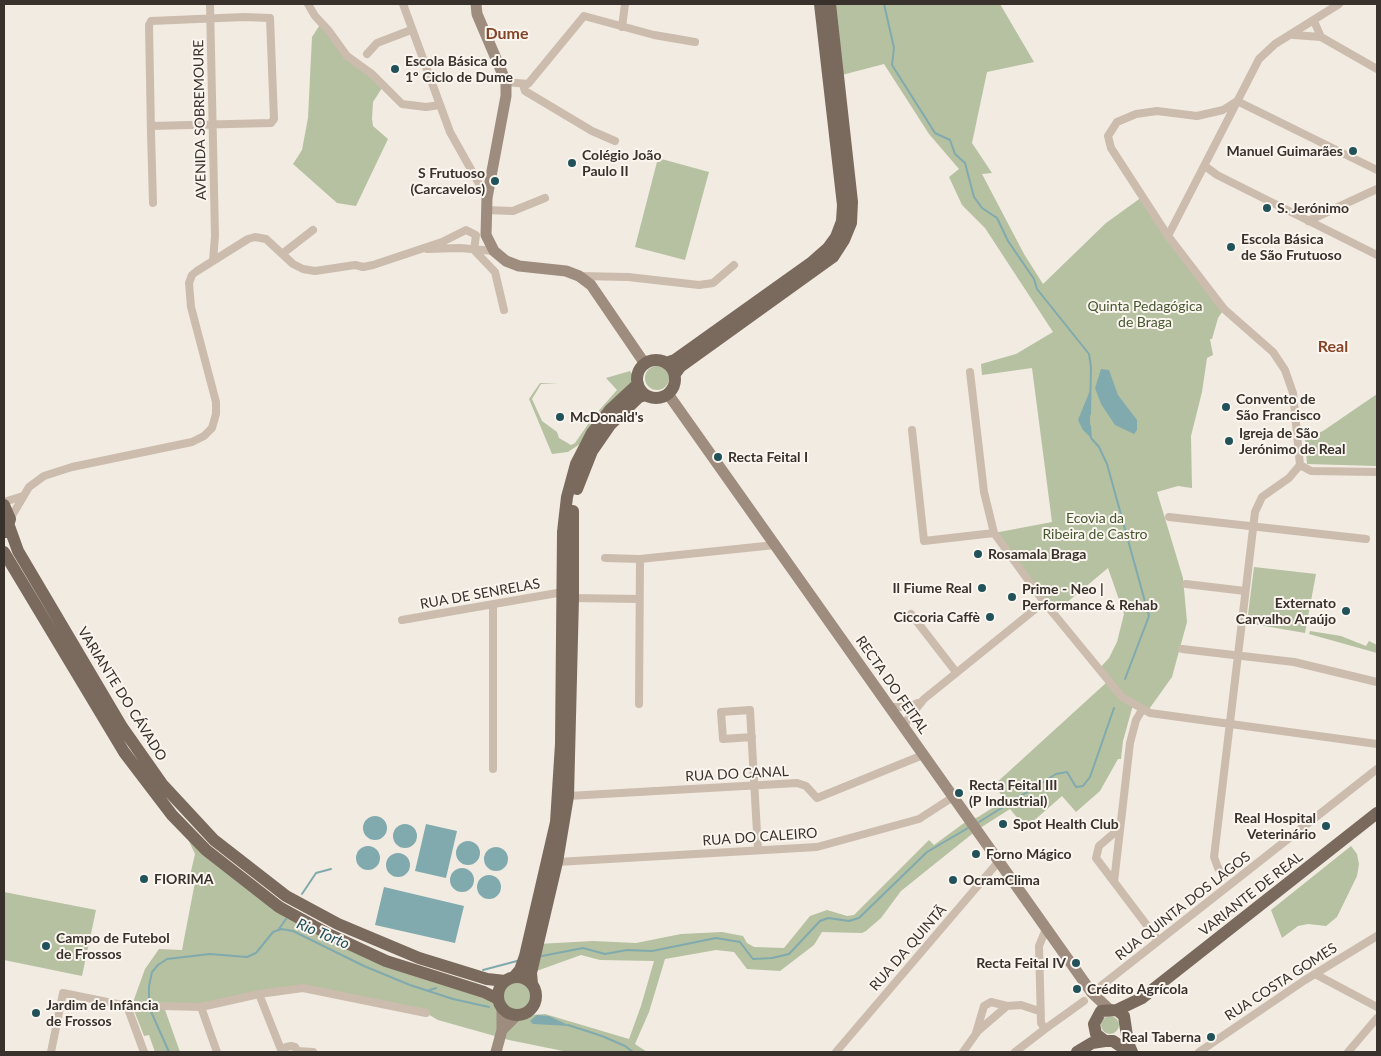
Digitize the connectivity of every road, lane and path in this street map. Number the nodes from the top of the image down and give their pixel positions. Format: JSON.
{"nodes":[{"id":1,"x":210,"y":4,"type":"edge"},
{"id":2,"x":308,"y":4,"type":"edge"},
{"id":3,"x":403,"y":4,"type":"edge"},
{"id":4,"x":476,"y":4,"type":"edge"},
{"id":5,"x":625,"y":4,"type":"edge"},
{"id":6,"x":820,"y":4,"type":"edge"},
{"id":7,"x":830,"y":4,"type":"edge"},
{"id":8,"x":1339,"y":4,"type":"edge"},
{"id":9,"x":210,"y":18,"type":"junction"},
{"id":10,"x":1314,"y":21,"type":"junction"},
{"id":11,"x":622,"y":27,"type":"junction"},
{"id":12,"x":412,"y":30,"type":"junction"},
{"id":13,"x":1292,"y":35,"type":"junction"},
{"id":14,"x":1321,"y":37,"type":"junction"},
{"id":15,"x":695,"y":42,"type":"dead end"},
{"id":16,"x":367,"y":54,"type":"dead end"},
{"id":17,"x":1377,"y":70,"type":"edge"},
{"id":18,"x":506,"y":82,"type":"junction"},
{"id":19,"x":523,"y":85,"type":"junction"},
{"id":20,"x":1237,"y":101,"type":"junction"},
{"id":21,"x":440,"y":105,"type":"junction"},
{"id":22,"x":213,"y":125,"type":"junction"},
{"id":23,"x":151,"y":126,"type":"junction"},
{"id":24,"x":615,"y":141,"type":"dead end"},
{"id":25,"x":1205,"y":166,"type":"junction"},
{"id":26,"x":1377,"y":170,"type":"edge"},
{"id":27,"x":1377,"y":189,"type":"edge"},
{"id":28,"x":545,"y":198,"type":"dead end"},
{"id":29,"x":153,"y":203,"type":"dead end"},
{"id":30,"x":487,"y":204,"type":"junction"},
{"id":31,"x":1308,"y":221,"type":"junction"},
{"id":32,"x":313,"y":230,"type":"dead end"},
{"id":33,"x":215,"y":236,"type":"junction"},
{"id":34,"x":1168,"y":236,"type":"junction"},
{"id":35,"x":418,"y":250,"type":"junction"},
{"id":36,"x":474,"y":250,"type":"junction"},
{"id":37,"x":226,"y":252,"type":"junction"},
{"id":38,"x":494,"y":252,"type":"junction"},
{"id":39,"x":282,"y":254,"type":"junction"},
{"id":40,"x":1377,"y":255,"type":"edge"},
{"id":41,"x":214,"y":261,"type":"junction"},
{"id":42,"x":734,"y":265,"type":"dead end"},
{"id":43,"x":579,"y":276,"type":"junction"},
{"id":44,"x":504,"y":310,"type":"dead end"},
{"id":45,"x":666,"y":363,"type":"junction"},
{"id":46,"x":645,"y":364,"type":"junction"},
{"id":47,"x":970,"y":372,"type":"dead end"},
{"id":48,"x":674,"y":374,"type":"junction"},
{"id":49,"x":638,"y":384,"type":"junction"},
{"id":50,"x":668,"y":394,"type":"junction"},
{"id":51,"x":646,"y":395,"type":"junction"},
{"id":52,"x":912,"y":430,"type":"dead end"},
{"id":53,"x":1300,"y":465,"type":"junction"},
{"id":54,"x":1377,"y":472,"type":"edge"},
{"id":55,"x":23,"y":496,"type":"junction"},
{"id":56,"x":4,"y":503,"type":"edge"},
{"id":57,"x":1169,"y":517,"type":"dead end"},
{"id":58,"x":8,"y":526,"type":"edge"},
{"id":59,"x":1253,"y":527,"type":"junction"},
{"id":60,"x":994,"y":533,"type":"junction"},
{"id":61,"x":1366,"y":539,"type":"dead end"},
{"id":62,"x":775,"y":545,"type":"junction"},
{"id":63,"x":4,"y":552,"type":"edge"},
{"id":64,"x":605,"y":558,"type":"dead end"},
{"id":65,"x":640,"y":559,"type":"junction"},
{"id":66,"x":1186,"y":584,"type":"dead end"},
{"id":67,"x":1245,"y":590,"type":"junction"},
{"id":68,"x":568,"y":595,"type":"junction"},
{"id":69,"x":639,"y":599,"type":"junction"},
{"id":70,"x":1044,"y":602,"type":"junction"},
{"id":71,"x":493,"y":605,"type":"junction"},
{"id":72,"x":911,"y":614,"type":"dead end"},
{"id":73,"x":402,"y":620,"type":"dead end"},
{"id":74,"x":1182,"y":649,"type":"dead end"},
{"id":75,"x":1238,"y":656,"type":"junction"},
{"id":76,"x":956,"y":672,"type":"junction"},
{"id":77,"x":1377,"y":682,"type":"edge"},
{"id":78,"x":924,"y":699,"type":"junction"},
{"id":79,"x":639,"y":704,"type":"dead end"},
{"id":80,"x":889,"y":707,"type":"junction"},
{"id":81,"x":1142,"y":710,"type":"junction"},
{"id":82,"x":1230,"y":724,"type":"junction"},
{"id":83,"x":904,"y":729,"type":"junction"},
{"id":84,"x":752,"y":737,"type":"junction"},
{"id":85,"x":1360,"y":740,"type":"junction"},
{"id":86,"x":1377,"y":740,"type":"edge"},
{"id":87,"x":1377,"y":744,"type":"edge"},
{"id":88,"x":923,"y":755,"type":"junction"},
{"id":89,"x":493,"y":768,"type":"dead end"},
{"id":90,"x":1376,"y":769,"type":"edge"},
{"id":91,"x":755,"y":785,"type":"junction"},
{"id":92,"x":568,"y":796,"type":"junction"},
{"id":93,"x":954,"y":797,"type":"junction"},
{"id":94,"x":1377,"y":813,"type":"edge"},
{"id":95,"x":1120,"y":828,"type":"junction"},
{"id":96,"x":758,"y":850,"type":"junction"},
{"id":97,"x":1116,"y":858,"type":"junction"},
{"id":98,"x":999,"y":861,"type":"junction"},
{"id":99,"x":557,"y":862,"type":"junction"},
{"id":100,"x":1102,"y":866,"type":"junction"},
{"id":101,"x":1218,"y":868,"type":"tunnel mouth"},
{"id":102,"x":1114,"y":882,"type":"junction"},
{"id":103,"x":1046,"y":929,"type":"junction"},
{"id":104,"x":1377,"y":936,"type":"edge"},
{"id":105,"x":1158,"y":940,"type":"junction"},
{"id":106,"x":1315,"y":974,"type":"junction"},
{"id":107,"x":510,"y":979,"type":"junction"},
{"id":108,"x":532,"y":984,"type":"junction"},
{"id":109,"x":1102,"y":986,"type":"dead end"},
{"id":110,"x":259,"y":994,"type":"junction"},
{"id":111,"x":1088,"y":997,"type":"junction"},
{"id":112,"x":1142,"y":998,"type":"junction"},
{"id":113,"x":500,"y":1004,"type":"junction"},
{"id":114,"x":163,"y":1006,"type":"dead end"},
{"id":115,"x":1007,"y":1006,"type":"junction"},
{"id":116,"x":201,"y":1007,"type":"junction"},
{"id":117,"x":1377,"y":1008,"type":"edge"},
{"id":118,"x":1113,"y":1010,"type":"junction"},
{"id":119,"x":1039,"y":1011,"type":"junction"},
{"id":120,"x":426,"y":1014,"type":"dead end"},
{"id":121,"x":516,"y":1016,"type":"junction"},
{"id":122,"x":1377,"y":1018,"type":"edge"},
{"id":123,"x":1095,"y":1022,"type":"junction"},
{"id":124,"x":1126,"y":1026,"type":"junction"},
{"id":125,"x":1045,"y":1029,"type":"junction"},
{"id":126,"x":502,"y":1030,"type":"junction"},
{"id":127,"x":976,"y":1034,"type":"junction"},
{"id":128,"x":1109,"y":1041,"type":"junction"},
{"id":129,"x":1078,"y":1051,"type":"edge"},
{"id":130,"x":51,"y":1052,"type":"edge"},
{"id":131,"x":144,"y":1052,"type":"edge"},
{"id":132,"x":217,"y":1052,"type":"edge"},
{"id":133,"x":282,"y":1052,"type":"edge"},
{"id":134,"x":298,"y":1052,"type":"edge"},
{"id":135,"x":313,"y":1052,"type":"edge"},
{"id":136,"x":496,"y":1052,"type":"edge"},
{"id":137,"x":836,"y":1052,"type":"edge"},
{"id":138,"x":964,"y":1052,"type":"edge"},
{"id":139,"x":1015,"y":1052,"type":"edge"},
{"id":140,"x":1131,"y":1052,"type":"edge"},
{"id":141,"x":1199,"y":1052,"type":"edge"},
{"id":142,"x":1348,"y":1052,"type":"edge"}],
"edges":[{"from":1,"to":9,"type":"street","name":"AVENIDA SOBREMOURE"},
{"from":2,"to":21,"type":"street"},
{"from":3,"to":12,"type":"street"},
{"from":4,"to":18,"type":"street"},
{"from":5,"to":11,"type":"street"},
{"from":6,"to":45,"type":"main road"},
{"from":7,"to":48,"type":"main road"},
{"from":8,"to":10,"type":"street"},
{"from":9,"to":22,"type":"street","name":"AVENIDA SOBREMOURE"},
{"from":9,"to":22,"type":"street"},
{"from":9,"to":23,"type":"street"},
{"from":10,"to":13,"type":"street"},
{"from":10,"to":14,"type":"street"},
{"from":11,"to":15,"type":"street"},
{"from":11,"to":19,"type":"street"},
{"from":12,"to":16,"type":"street"},
{"from":12,"to":21,"type":"street"},
{"from":13,"to":14,"type":"street"},
{"from":13,"to":20,"type":"street"},
{"from":14,"to":17,"type":"street"},
{"from":18,"to":19,"type":"street"},
{"from":18,"to":30,"type":"street"},
{"from":19,"to":24,"type":"street"},
{"from":20,"to":25,"type":"street"},
{"from":20,"to":26,"type":"street"},
{"from":20,"to":34,"type":"street"},
{"from":21,"to":30,"type":"street"},
{"from":22,"to":23,"type":"street"},
{"from":22,"to":33,"type":"street","name":"AVENIDA SOBREMOURE"},
{"from":23,"to":29,"type":"street"},
{"from":25,"to":31,"type":"street"},
{"from":25,"to":34,"type":"street"},
{"from":27,"to":31,"type":"street"},
{"from":28,"to":30,"type":"street"},
{"from":30,"to":38,"type":"street"},
{"from":31,"to":40,"type":"street"},
{"from":32,"to":39,"type":"street"},
{"from":33,"to":37,"type":"street"},
{"from":33,"to":41,"type":"street","name":"AVENIDA SOBREMOURE"},
{"from":34,"to":53,"type":"street"},
{"from":35,"to":36,"type":"street"},
{"from":35,"to":36,"type":"street"},
{"from":35,"to":39,"type":"street"},
{"from":36,"to":38,"type":"street"},
{"from":36,"to":44,"type":"street"},
{"from":37,"to":39,"type":"street"},
{"from":37,"to":41,"type":"street"},
{"from":38,"to":43,"type":"street"},
{"from":41,"to":55,"type":"street"},
{"from":42,"to":43,"type":"street"},
{"from":43,"to":46,"type":"street"},
{"from":45,"to":46,"type":"main road"},
{"from":45,"to":48,"type":"main road"},
{"from":46,"to":49,"type":"main road"},
{"from":47,"to":60,"type":"street"},
{"from":48,"to":50,"type":"main road"},
{"from":49,"to":51,"type":"main road"},
{"from":49,"to":68,"type":"main road"},
{"from":50,"to":51,"type":"main road"},
{"from":50,"to":62,"type":"street","name":"RECTA DO FEITAL"},
{"from":51,"to":68,"type":"main road"},
{"from":52,"to":60,"type":"street"},
{"from":53,"to":54,"type":"street"},
{"from":53,"to":59,"type":"street"},
{"from":55,"to":56,"type":"street"},
{"from":55,"to":58,"type":"street"},
{"from":56,"to":58,"type":"main road","name":"VARIANTE DO CÁVADO"},
{"from":57,"to":59,"type":"street"},
{"from":58,"to":107,"type":"main road","name":"VARIANTE DO CÁVADO"},
{"from":59,"to":61,"type":"street"},
{"from":59,"to":67,"type":"street"},
{"from":60,"to":70,"type":"street"},
{"from":62,"to":65,"type":"street"},
{"from":62,"to":80,"type":"street","name":"RECTA DO FEITAL"},
{"from":63,"to":113,"type":"main road","name":"VARIANTE DO CÁVADO"},
{"from":64,"to":65,"type":"street"},
{"from":65,"to":69,"type":"street"},
{"from":66,"to":67,"type":"street"},
{"from":67,"to":75,"type":"street"},
{"from":68,"to":69,"type":"street","name":"RUA DE SENRELAS"},
{"from":68,"to":71,"type":"street","name":"RUA DE SENRELAS"},
{"from":68,"to":92,"type":"main road"},
{"from":68,"to":107,"type":"main road"},
{"from":69,"to":79,"type":"street"},
{"from":70,"to":76,"type":"street"},
{"from":70,"to":81,"type":"street"},
{"from":71,"to":73,"type":"street","name":"RUA DE SENRELAS"},
{"from":71,"to":89,"type":"street"},
{"from":72,"to":76,"type":"street"},
{"from":74,"to":75,"type":"street"},
{"from":75,"to":77,"type":"street"},
{"from":75,"to":82,"type":"street"},
{"from":76,"to":78,"type":"street"},
{"from":78,"to":80,"type":"street"},
{"from":78,"to":83,"type":"street"},
{"from":80,"to":83,"type":"street","name":"RECTA DO FEITAL"},
{"from":81,"to":82,"type":"street"},
{"from":81,"to":95,"type":"street"},
{"from":82,"to":85,"type":"street"},
{"from":82,"to":101,"type":"street"},
{"from":83,"to":88,"type":"street","name":"RECTA DO FEITAL"},
{"from":84,"to":84,"type":"street"},
{"from":84,"to":91,"type":"street"},
{"from":85,"to":86,"type":"street"},
{"from":85,"to":87,"type":"street"},
{"from":88,"to":91,"type":"street","name":"RUA DO CANAL"},
{"from":88,"to":93,"type":"street","name":"RECTA DO FEITAL"},
{"from":90,"to":105,"type":"street","name":"RUA QUINTA DOS LAGOS"},
{"from":91,"to":92,"type":"street","name":"RUA DO CANAL"},
{"from":91,"to":96,"type":"street"},
{"from":92,"to":99,"type":"main road"},
{"from":93,"to":96,"type":"street","name":"RUA DO CALEIRO"},
{"from":93,"to":98,"type":"street","name":"RECTA DO FEITAL"},
{"from":94,"to":112,"type":"main road","name":"VARIANTE DE REAL"},
{"from":95,"to":97,"type":"street"},
{"from":95,"to":100,"type":"street"},
{"from":96,"to":99,"type":"street","name":"RUA DO CALEIRO"},
{"from":97,"to":100,"type":"street"},
{"from":97,"to":102,"type":"street"},
{"from":98,"to":103,"type":"street","name":"RECTA DO FEITAL"},
{"from":98,"to":137,"type":"street","name":"RUA DA QUINTÃ"},
{"from":99,"to":108,"type":"main road"},
{"from":100,"to":102,"type":"street"},
{"from":102,"to":105,"type":"street"},
{"from":103,"to":111,"type":"street","name":"RECTA DO FEITAL"},
{"from":103,"to":119,"type":"street"},
{"from":104,"to":106,"type":"street","name":"RUA COSTA GOMES"},
{"from":105,"to":109,"type":"street","name":"RUA QUINTA DOS LAGOS"},
{"from":106,"to":117,"type":"street"},
{"from":106,"to":141,"type":"street","name":"RUA COSTA GOMES"},
{"from":107,"to":108,"type":"main road"},
{"from":107,"to":113,"type":"main road"},
{"from":108,"to":121,"type":"main road"},
{"from":110,"to":116,"type":"street"},
{"from":110,"to":120,"type":"street"},
{"from":110,"to":133,"type":"street"},
{"from":111,"to":118,"type":"street","name":"RECTA DO FEITAL"},
{"from":111,"to":123,"type":"street","name":"RECTA DO FEITAL"},
{"from":111,"to":125,"type":"street"},
{"from":112,"to":118,"type":"main road","name":"VARIANTE DE REAL"},
{"from":112,"to":124,"type":"main road","name":"VARIANTE DE REAL"},
{"from":113,"to":121,"type":"main road"},
{"from":113,"to":126,"type":"street"},
{"from":114,"to":116,"type":"street"},
{"from":115,"to":119,"type":"street"},
{"from":115,"to":127,"type":"street"},
{"from":115,"to":127,"type":"street"},
{"from":116,"to":132,"type":"street"},
{"from":118,"to":123,"type":"main road"},
{"from":118,"to":124,"type":"main road","name":"RECTA DO FEITAL"},
{"from":119,"to":125,"type":"street"},
{"from":121,"to":126,"type":"street"},
{"from":122,"to":142,"type":"street"},
{"from":123,"to":128,"type":"main road","name":"RECTA DO FEITAL"},
{"from":123,"to":129,"type":"main road"},
{"from":124,"to":128,"type":"main road"},
{"from":124,"to":140,"type":"main road","name":"RECTA DO FEITAL"},
{"from":125,"to":139,"type":"street"},
{"from":126,"to":136,"type":"street"},
{"from":127,"to":138,"type":"street"},
{"from":128,"to":129,"type":"main road"},
{"from":128,"to":140,"type":"main road","name":"RECTA DO FEITAL"},
{"from":130,"to":131,"type":"street"},
{"from":133,"to":134,"type":"street"},
{"from":134,"to":135,"type":"street"}]}
